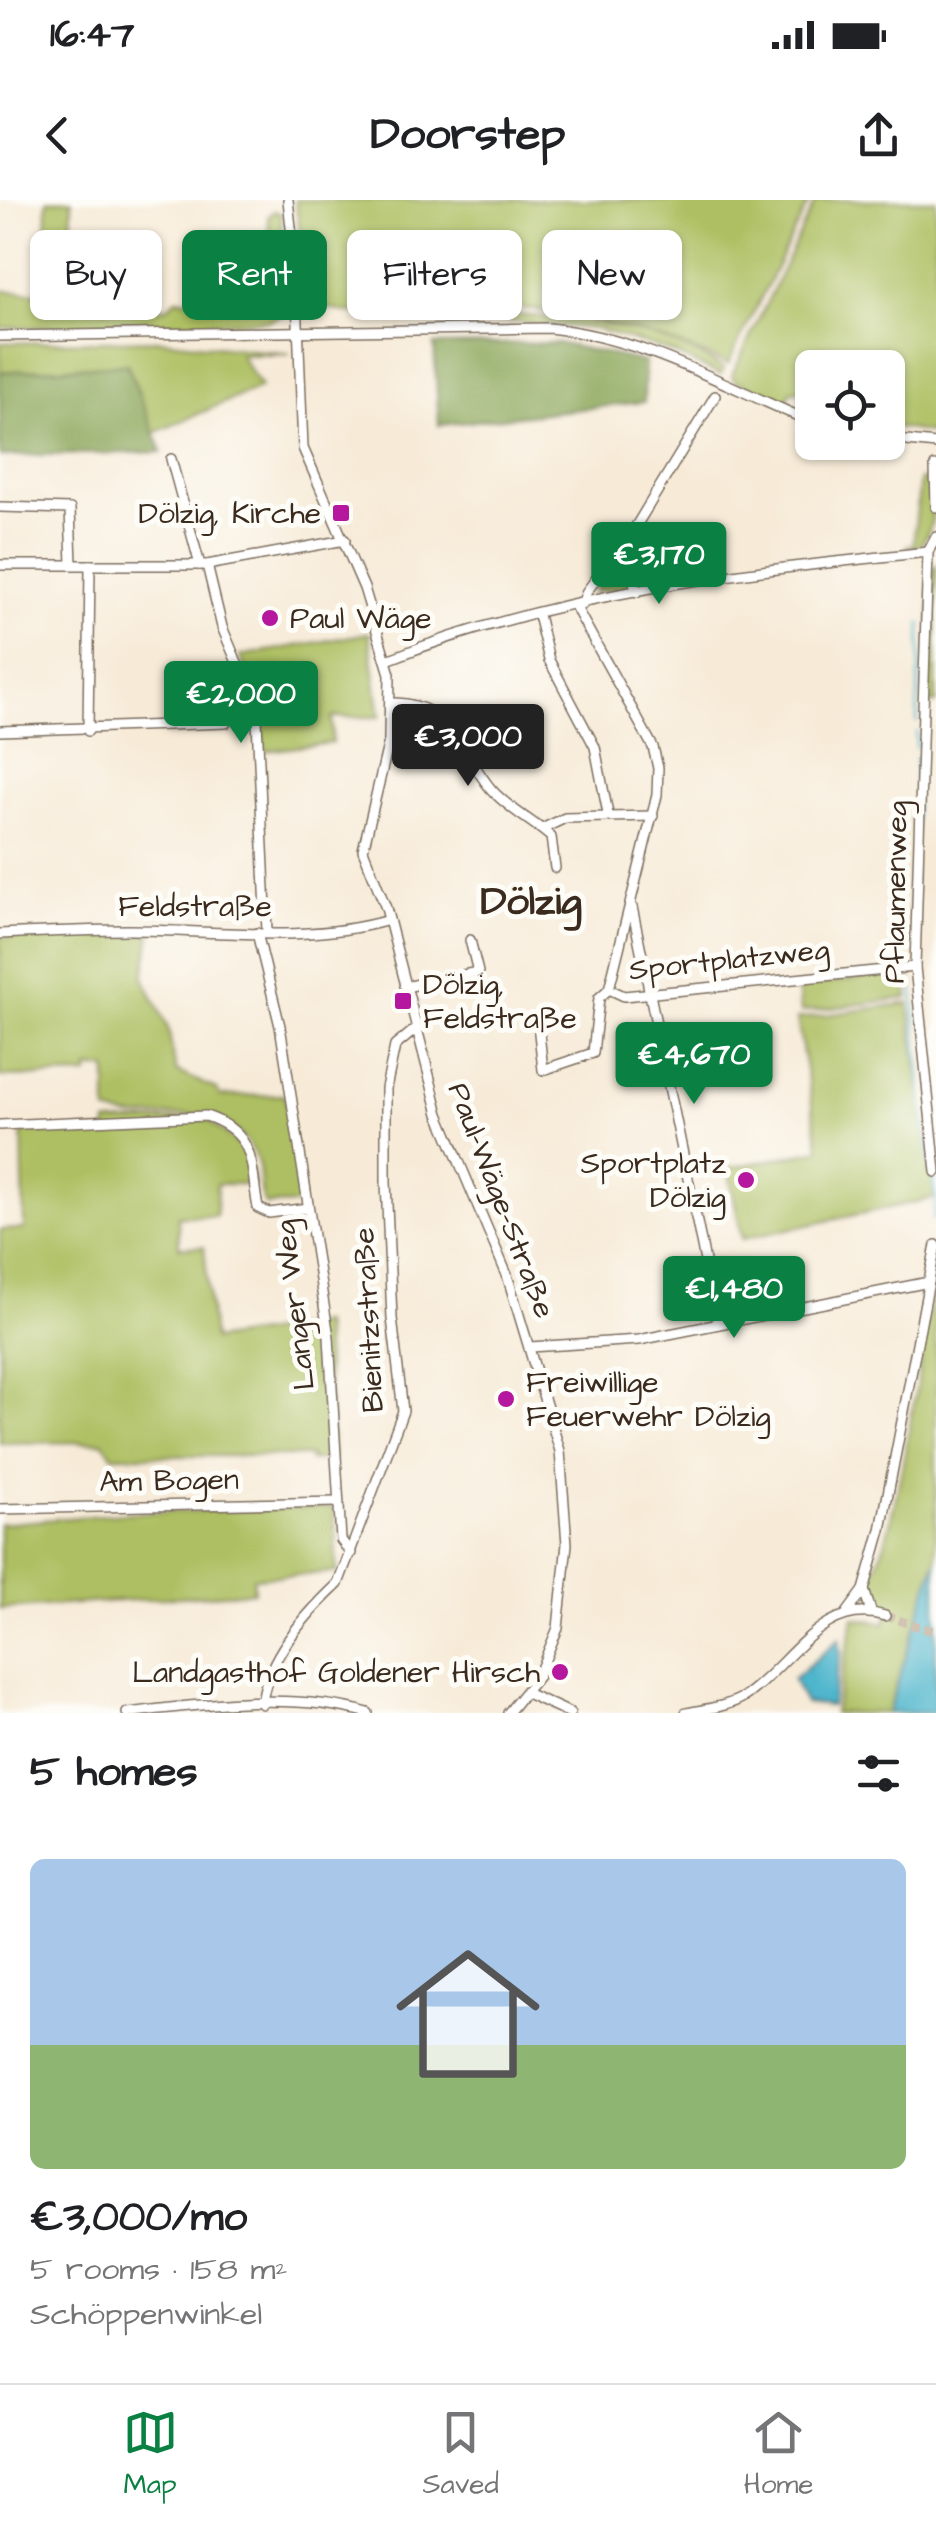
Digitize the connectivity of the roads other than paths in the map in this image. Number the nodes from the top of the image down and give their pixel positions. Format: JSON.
{"nodes":[{"id":1,"x":288,"y":200,"type":"edge"},
{"id":2,"x":299,"y":330,"type":"junction"},
{"id":3,"x":0,"y":336,"type":"edge"},
{"id":4,"x":715,"y":396,"type":"dead end"},
{"id":5,"x":795,"y":414,"type":"edge"},
{"id":6,"x":905,"y":441,"type":"edge"},
{"id":7,"x":936,"y":444,"type":"edge"},
{"id":8,"x":171,"y":459,"type":"dead end"},
{"id":9,"x":935,"y":466,"type":"edge"},
{"id":10,"x":0,"y":507,"type":"edge"},
{"id":11,"x":936,"y":507,"type":"edge"},
{"id":12,"x":936,"y":536,"type":"edge"},
{"id":13,"x":345,"y":540,"type":"junction"},
{"id":14,"x":622,"y":547,"type":"junction"},
{"id":15,"x":928,"y":552,"type":"junction"},
{"id":16,"x":72,"y":564,"type":"junction"},
{"id":17,"x":90,"y":564,"type":"junction"},
{"id":18,"x":0,"y":565,"type":"edge"},
{"id":19,"x":203,"y":565,"type":"junction"},
{"id":20,"x":636,"y":592,"type":"junction"},
{"id":21,"x":579,"y":606,"type":"junction"},
{"id":22,"x":538,"y":615,"type":"junction"},
{"id":23,"x":387,"y":660,"type":"junction"},
{"id":24,"x":392,"y":703,"type":"junction"},
{"id":25,"x":226,"y":723,"type":"dead end"},
{"id":26,"x":0,"y":731,"type":"edge"},
{"id":27,"x":88,"y":731,"type":"junction"},
{"id":28,"x":608,"y":814,"type":"junction"},
{"id":29,"x":653,"y":816,"type":"junction"},
{"id":30,"x":542,"y":830,"type":"junction"},
{"id":31,"x":555,"y":868,"type":"dead end"},
{"id":32,"x":632,"y":907,"type":"junction"},
{"id":33,"x":389,"y":920,"type":"junction"},
{"id":34,"x":262,"y":932,"type":"junction"},
{"id":35,"x":0,"y":934,"type":"edge"},
{"id":36,"x":470,"y":940,"type":"dead end"},
{"id":37,"x":916,"y":967,"type":"junction"},
{"id":38,"x":405,"y":987,"type":"junction"},
{"id":39,"x":609,"y":989,"type":"junction"},
{"id":40,"x":652,"y":993,"type":"junction"},
{"id":41,"x":417,"y":1028,"type":"junction"},
{"id":42,"x":539,"y":1032,"type":"dead end"},
{"id":43,"x":0,"y":1125,"type":"edge"},
{"id":44,"x":936,"y":1172,"type":"edge"},
{"id":45,"x":308,"y":1208,"type":"junction"},
{"id":46,"x":936,"y":1245,"type":"edge"},
{"id":47,"x":928,"y":1282,"type":"junction"},
{"id":48,"x":718,"y":1324,"type":"junction"},
{"id":49,"x":530,"y":1348,"type":"junction"},
{"id":50,"x":338,"y":1502,"type":"junction"},
{"id":51,"x":0,"y":1510,"type":"edge"},
{"id":52,"x":351,"y":1553,"type":"junction"},
{"id":53,"x":864,"y":1590,"type":"junction"},
{"id":54,"x":870,"y":1611,"type":"junction"},
{"id":55,"x":847,"y":1613,"type":"junction"},
{"id":56,"x":885,"y":1616,"type":"tunnel mouth"},
{"id":57,"x":526,"y":1693,"type":"junction"},
{"id":58,"x":262,"y":1704,"type":"junction"},
{"id":59,"x":127,"y":1713,"type":"edge"},
{"id":60,"x":368,"y":1713,"type":"edge"},
{"id":61,"x":508,"y":1713,"type":"edge"},
{"id":62,"x":570,"y":1713,"type":"edge"},
{"id":63,"x":686,"y":1713,"type":"edge"}],
"edges":[{"from":1,"to":2,"type":"street","name":"Paul-Wäge-Straße"},
{"from":2,"to":3,"type":"street"},
{"from":2,"to":5,"type":"street"},
{"from":2,"to":13,"type":"street","name":"Paul-Wäge-Straße"},
{"from":4,"to":14,"type":"street"},
{"from":6,"to":7,"type":"street"},
{"from":8,"to":19,"type":"street","name":"Langer Weg"},
{"from":9,"to":11,"type":"street"},
{"from":10,"to":16,"type":"street"},
{"from":12,"to":15,"type":"street"},
{"from":13,"to":19,"type":"street"},
{"from":13,"to":23,"type":"street","name":"Paul-Wäge-Straße"},
{"from":14,"to":20,"type":"street"},
{"from":14,"to":21,"type":"street"},
{"from":15,"to":20,"type":"street"},
{"from":15,"to":37,"type":"street","name":"Pflaumenweg"},
{"from":16,"to":17,"type":"street"},
{"from":16,"to":18,"type":"street"},
{"from":17,"to":19,"type":"street"},
{"from":17,"to":27,"type":"street"},
{"from":19,"to":34,"type":"street","name":"Langer Weg"},
{"from":20,"to":21,"type":"street"},
{"from":21,"to":22,"type":"street"},
{"from":21,"to":29,"type":"street"},
{"from":22,"to":23,"type":"street"},
{"from":22,"to":28,"type":"street"},
{"from":23,"to":24,"type":"street","name":"Paul-Wäge-Straße"},
{"from":24,"to":30,"type":"street"},
{"from":24,"to":33,"type":"street","name":"Paul-Wäge-Straße"},
{"from":25,"to":27,"type":"street"},
{"from":26,"to":27,"type":"street"},
{"from":28,"to":29,"type":"street"},
{"from":28,"to":30,"type":"street"},
{"from":29,"to":32,"type":"street"},
{"from":30,"to":31,"type":"street"},
{"from":32,"to":39,"type":"street"},
{"from":32,"to":40,"type":"street"},
{"from":33,"to":34,"type":"street","name":"Feldstraße"},
{"from":33,"to":38,"type":"street","name":"Paul-Wäge-Straße"},
{"from":34,"to":35,"type":"street","name":"Feldstraße"},
{"from":34,"to":45,"type":"street","name":"Langer Weg"},
{"from":36,"to":38,"type":"street"},
{"from":37,"to":40,"type":"street","name":"Sportplatzweg"},
{"from":37,"to":44,"type":"street","name":"Pflaumenweg"},
{"from":38,"to":41,"type":"street","name":"Paul-Wäge-Straße"},
{"from":39,"to":40,"type":"street","name":"Sportplatzweg"},
{"from":39,"to":42,"type":"street"},
{"from":40,"to":48,"type":"street"},
{"from":41,"to":49,"type":"street","name":"Paul-Wäge-Straße"},
{"from":41,"to":52,"type":"street","name":"Bienitzstraße"},
{"from":43,"to":45,"type":"street"},
{"from":45,"to":50,"type":"street","name":"Langer Weg"},
{"from":46,"to":47,"type":"street"},
{"from":47,"to":48,"type":"street"},
{"from":47,"to":53,"type":"street"},
{"from":48,"to":49,"type":"street"},
{"from":49,"to":57,"type":"street","name":"Paul-Wäge-Straße"},
{"from":50,"to":51,"type":"street","name":"Am Bogen"},
{"from":50,"to":52,"type":"street","name":"Langer Weg"},
{"from":52,"to":58,"type":"street","name":"Bienitzstraße"},
{"from":53,"to":54,"type":"street"},
{"from":53,"to":55,"type":"street"},
{"from":54,"to":55,"type":"street"},
{"from":54,"to":56,"type":"street"},
{"from":55,"to":63,"type":"street"},
{"from":57,"to":61,"type":"street","name":"Paul-Wäge-Straße"},
{"from":57,"to":62,"type":"street"},
{"from":58,"to":59,"type":"street"},
{"from":58,"to":60,"type":"street"}]}
